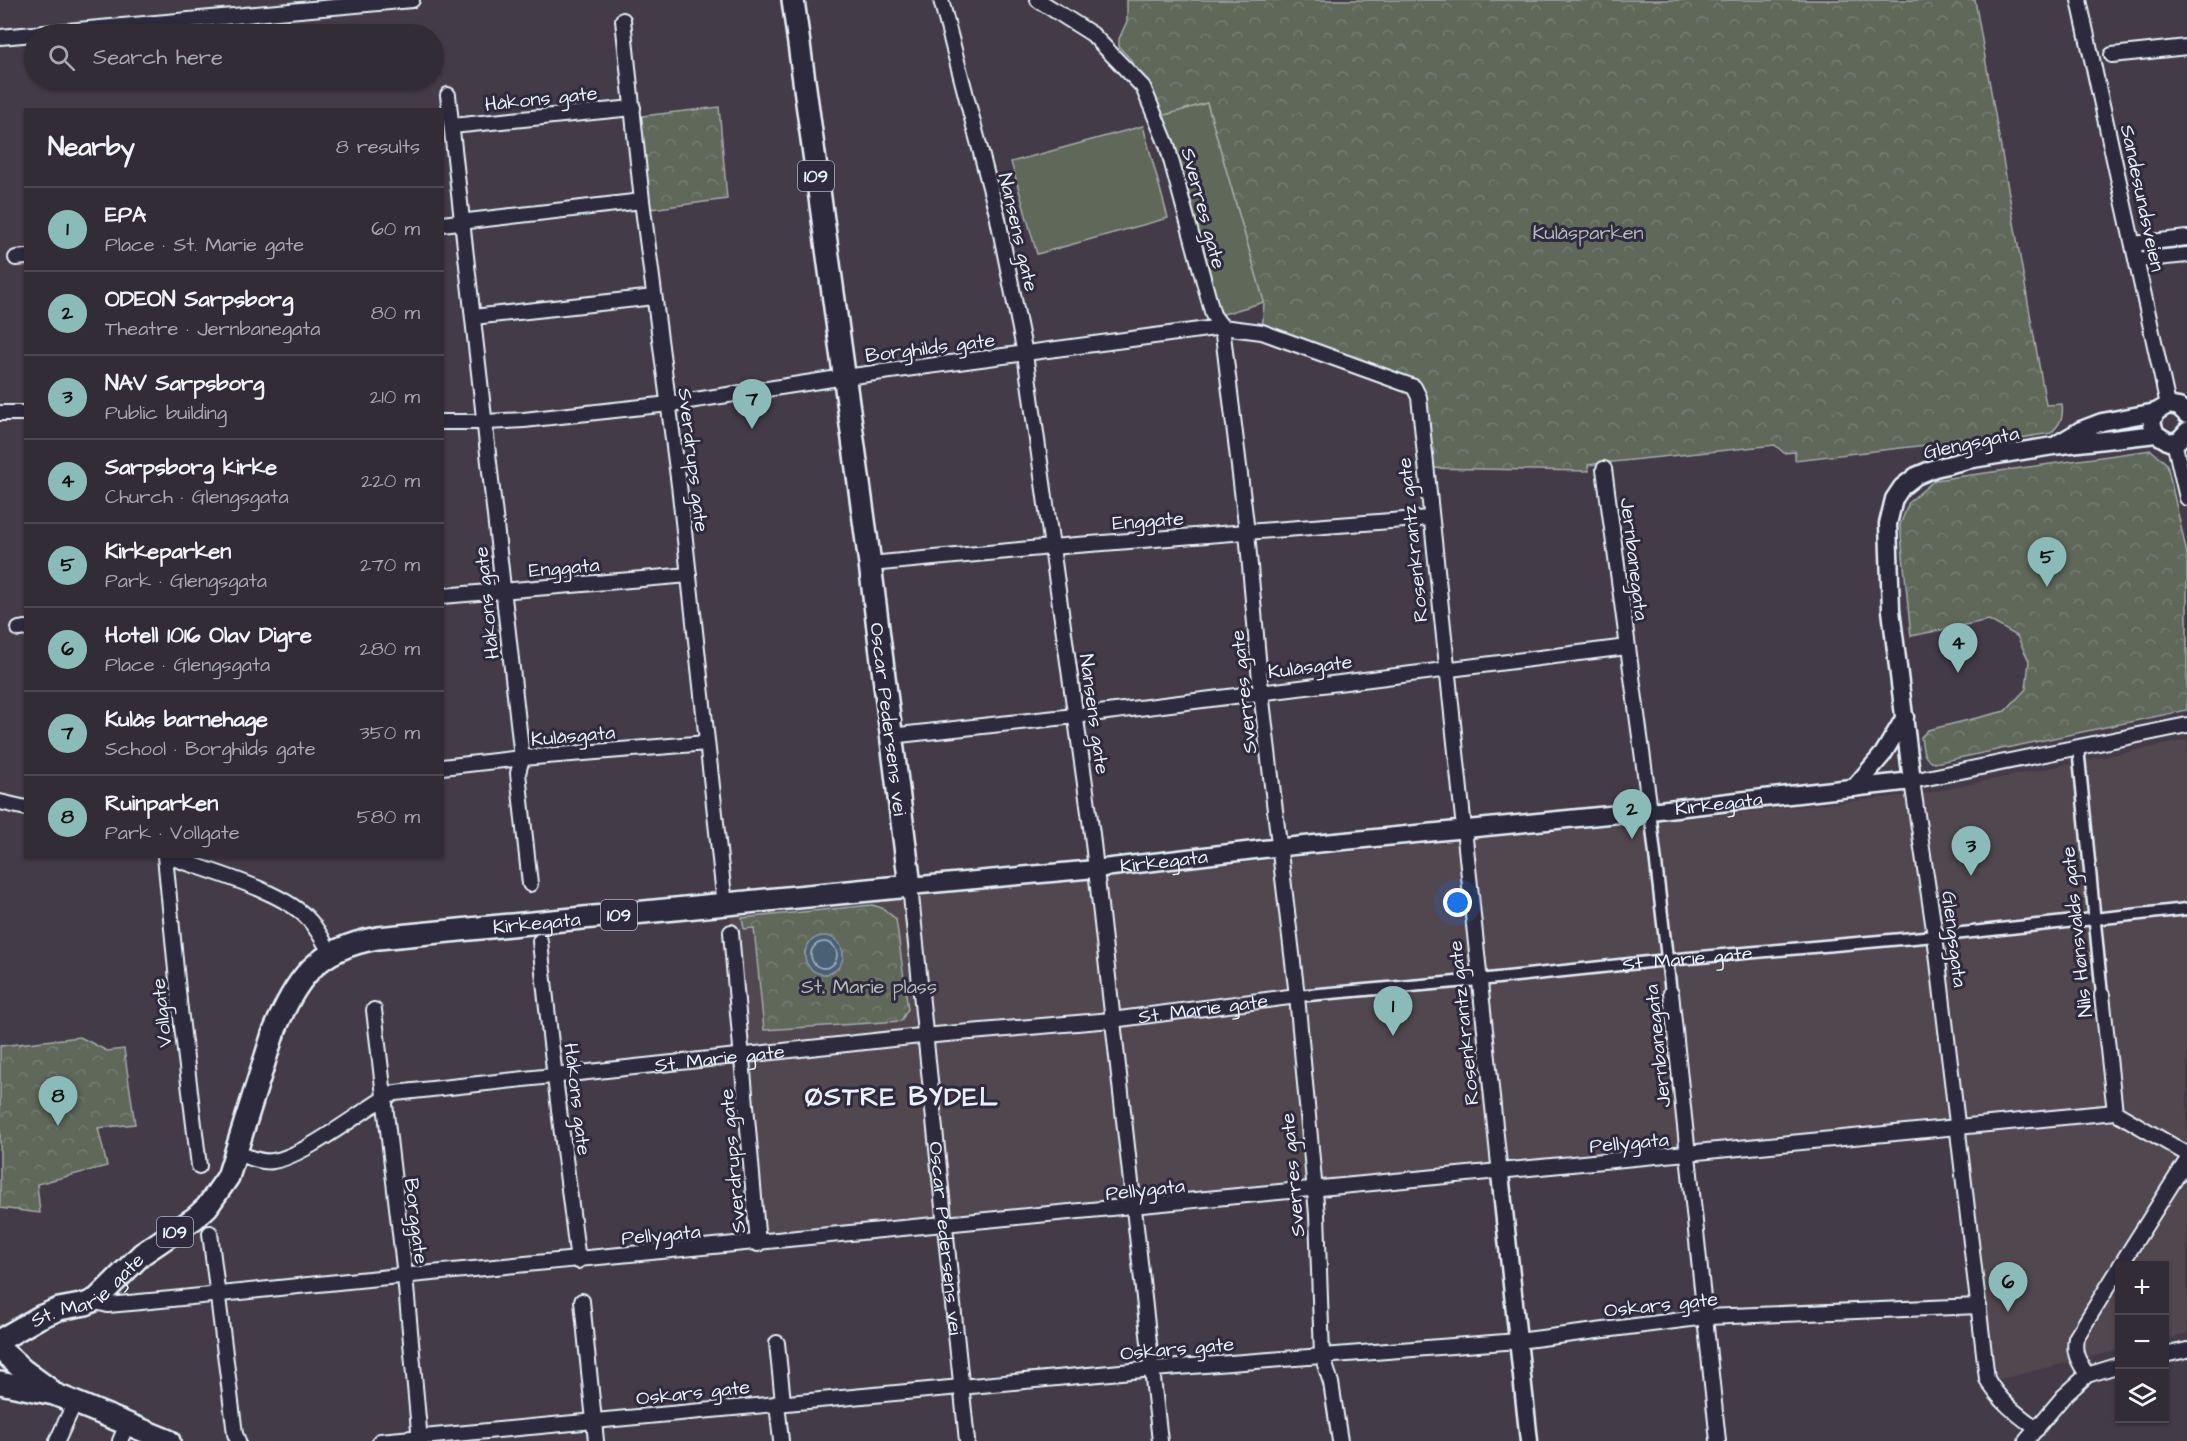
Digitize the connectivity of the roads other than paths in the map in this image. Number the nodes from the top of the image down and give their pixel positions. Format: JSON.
{"nodes":[{"id":1,"x":411,"y":0,"type":"edge"},
{"id":2,"x":793,"y":0,"type":"edge"},
{"id":3,"x":941,"y":0,"type":"edge"},
{"id":4,"x":1038,"y":0,"type":"edge"},
{"id":5,"x":2079,"y":0,"type":"edge"},
{"id":6,"x":623,"y":20,"type":"dead end"},
{"id":7,"x":144,"y":24,"type":"edge"},
{"id":8,"x":24,"y":35,"type":"edge"},
{"id":9,"x":0,"y":37,"type":"edge"},
{"id":10,"x":2187,"y":47,"type":"edge"},
{"id":11,"x":2112,"y":55,"type":"dead end"},
{"id":12,"x":448,"y":95,"type":"dead end"},
{"id":13,"x":633,"y":108,"type":"junction"},
{"id":14,"x":452,"y":126,"type":"junction"},
{"id":15,"x":642,"y":201,"type":"junction"},
{"id":16,"x":461,"y":223,"type":"junction"},
{"id":17,"x":444,"y":224,"type":"edge"},
{"id":18,"x":2187,"y":238,"type":"edge"},
{"id":19,"x":2133,"y":244,"type":"junction"},
{"id":20,"x":2187,"y":255,"type":"edge"},
{"id":21,"x":2136,"y":260,"type":"junction"},
{"id":22,"x":654,"y":297,"type":"junction"},
{"id":23,"x":472,"y":317,"type":"junction"},
{"id":24,"x":1222,"y":327,"type":"junction"},
{"id":25,"x":1025,"y":354,"type":"junction"},
{"id":26,"x":845,"y":377,"type":"junction"},
{"id":27,"x":1414,"y":387,"type":"joint"},
{"id":28,"x":669,"y":404,"type":"junction"},
{"id":29,"x":2176,"y":410,"type":"edge"},
{"id":30,"x":0,"y":413,"type":"edge"},
{"id":31,"x":24,"y":413,"type":"edge"},
{"id":32,"x":444,"y":422,"type":"edge"},
{"id":33,"x":486,"y":422,"type":"junction"},
{"id":34,"x":2156,"y":434,"type":"junction"},
{"id":35,"x":2184,"y":434,"type":"edge"},
{"id":36,"x":2053,"y":446,"type":"junction"},
{"id":37,"x":1604,"y":469,"type":"dead end"},
{"id":38,"x":2187,"y":498,"type":"edge"},
{"id":39,"x":1430,"y":518,"type":"junction"},
{"id":40,"x":1247,"y":532,"type":"junction"},
{"id":41,"x":1051,"y":547,"type":"junction"},
{"id":42,"x":870,"y":564,"type":"junction"},
{"id":43,"x":689,"y":575,"type":"junction"},
{"id":44,"x":503,"y":592,"type":"junction"},
{"id":45,"x":444,"y":596,"type":"edge"},
{"id":46,"x":1627,"y":647,"type":"junction"},
{"id":47,"x":1448,"y":670,"type":"junction"},
{"id":48,"x":1261,"y":692,"type":"junction"},
{"id":49,"x":1076,"y":716,"type":"junction"},
{"id":50,"x":1905,"y":717,"type":"junction"},
{"id":51,"x":2187,"y":725,"type":"edge"},
{"id":52,"x":890,"y":736,"type":"junction"},
{"id":53,"x":707,"y":743,"type":"junction"},
{"id":54,"x":2078,"y":747,"type":"junction"},
{"id":55,"x":522,"y":758,"type":"junction"},
{"id":56,"x":444,"y":767,"type":"edge"},
{"id":57,"x":1912,"y":781,"type":"junction"},
{"id":58,"x":1854,"y":788,"type":"junction"},
{"id":59,"x":0,"y":802,"type":"edge"},
{"id":60,"x":24,"y":808,"type":"edge"},
{"id":61,"x":1650,"y":811,"type":"junction"},
{"id":62,"x":1463,"y":829,"type":"junction"},
{"id":63,"x":1280,"y":848,"type":"junction"},
{"id":64,"x":166,"y":858,"type":"edge"},
{"id":65,"x":172,"y":858,"type":"edge"},
{"id":66,"x":1095,"y":869,"type":"junction"},
{"id":67,"x":530,"y":884,"type":"dead end"},
{"id":68,"x":910,"y":886,"type":"junction"},
{"id":69,"x":725,"y":904,"type":"junction"},
{"id":70,"x":2187,"y":909,"type":"edge"},
{"id":71,"x":2094,"y":918,"type":"junction"},
{"id":72,"x":731,"y":932,"type":"dead end"},
{"id":73,"x":1935,"y":936,"type":"junction"},
{"id":74,"x":540,"y":942,"type":"dead end"},
{"id":75,"x":330,"y":952,"type":"junction"},
{"id":76,"x":1667,"y":960,"type":"junction"},
{"id":77,"x":1479,"y":980,"type":"junction"},
{"id":78,"x":1671,"y":993,"type":"joint"},
{"id":79,"x":2102,"y":994,"type":"joint"},
{"id":80,"x":1297,"y":996,"type":"junction"},
{"id":81,"x":374,"y":1010,"type":"dead end"},
{"id":82,"x":1112,"y":1020,"type":"junction"},
{"id":83,"x":925,"y":1037,"type":"junction"},
{"id":84,"x":743,"y":1055,"type":"junction"},
{"id":85,"x":556,"y":1076,"type":"junction"},
{"id":86,"x":383,"y":1099,"type":"junction"},
{"id":87,"x":2115,"y":1112,"type":"junction"},
{"id":88,"x":1957,"y":1129,"type":"junction"},
{"id":89,"x":237,"y":1153,"type":"junction"},
{"id":90,"x":2187,"y":1154,"type":"edge"},
{"id":91,"x":1689,"y":1156,"type":"junction"},
{"id":92,"x":2187,"y":1160,"type":"edge"},
{"id":93,"x":199,"y":1166,"type":"dead end"},
{"id":94,"x":1500,"y":1174,"type":"junction"},
{"id":95,"x":1315,"y":1192,"type":"junction"},
{"id":96,"x":1134,"y":1210,"type":"junction"},
{"id":97,"x":946,"y":1227,"type":"junction"},
{"id":98,"x":210,"y":1233,"type":"dead end"},
{"id":99,"x":758,"y":1244,"type":"junction"},
{"id":100,"x":578,"y":1261,"type":"junction"},
{"id":101,"x":2123,"y":1261,"type":"edge"},
{"id":102,"x":2115,"y":1274,"type":"edge"},
{"id":103,"x":405,"y":1276,"type":"junction"},
{"id":104,"x":219,"y":1295,"type":"junction"},
{"id":105,"x":97,"y":1299,"type":"junction"},
{"id":106,"x":582,"y":1301,"type":"dead end"},
{"id":107,"x":1978,"y":1306,"type":"junction"},
{"id":108,"x":1706,"y":1317,"type":"junction"},
{"id":109,"x":0,"y":1340,"type":"edge"},
{"id":110,"x":1518,"y":1341,"type":"junction"},
{"id":111,"x":777,"y":1343,"type":"dead end"},
{"id":112,"x":0,"y":1348,"type":"edge"},
{"id":113,"x":2187,"y":1350,"type":"edge"},
{"id":114,"x":2169,"y":1354,"type":"edge"},
{"id":115,"x":1322,"y":1355,"type":"junction"},
{"id":116,"x":2115,"y":1367,"type":"edge"},
{"id":117,"x":1153,"y":1370,"type":"junction"},
{"id":118,"x":2087,"y":1375,"type":"junction"},
{"id":119,"x":0,"y":1383,"type":"edge"},
{"id":120,"x":962,"y":1387,"type":"junction"},
{"id":121,"x":54,"y":1394,"type":"junction"},
{"id":122,"x":75,"y":1402,"type":"junction"},
{"id":123,"x":780,"y":1403,"type":"junction"},
{"id":124,"x":594,"y":1421,"type":"junction"},
{"id":125,"x":2037,"y":1429,"type":"junction"},
{"id":126,"x":124,"y":1432,"type":"edge"},
{"id":127,"x":420,"y":1439,"type":"edge"},
{"id":128,"x":57,"y":1441,"type":"edge"},
{"id":129,"x":169,"y":1441,"type":"edge"},
{"id":130,"x":238,"y":1441,"type":"edge"},
{"id":131,"x":381,"y":1441,"type":"edge"},
{"id":132,"x":596,"y":1441,"type":"edge"},
{"id":133,"x":781,"y":1441,"type":"edge"},
{"id":134,"x":967,"y":1441,"type":"edge"},
{"id":135,"x":1160,"y":1441,"type":"edge"},
{"id":136,"x":1340,"y":1441,"type":"edge"},
{"id":137,"x":1529,"y":1441,"type":"edge"},
{"id":138,"x":1718,"y":1441,"type":"edge"},
{"id":139,"x":2026,"y":1441,"type":"edge"}],
"edges":[{"from":1,"to":7,"type":"street"},
{"from":2,"to":26,"type":"main road","name":"Oscar Pedersens vei","number":"109"},
{"from":3,"to":25,"type":"street","name":"Nansens gate"},
{"from":4,"to":24,"type":"street","name":"Sverres gate"},
{"from":5,"to":19,"type":"street","name":"Sandesundsveien"},
{"from":6,"to":13,"type":"street","name":"Sverdrups gate"},
{"from":8,"to":9,"type":"street"},
{"from":10,"to":11,"type":"street"},
{"from":12,"to":14,"type":"street","name":"Håkons gate"},
{"from":13,"to":14,"type":"street","name":"Håkons gate"},
{"from":13,"to":15,"type":"street","name":"Sverdrups gate"},
{"from":14,"to":16,"type":"street","name":"Håkons gate"},
{"from":15,"to":16,"type":"street"},
{"from":15,"to":22,"type":"street","name":"Sverdrups gate"},
{"from":16,"to":17,"type":"street"},
{"from":16,"to":23,"type":"street","name":"Håkons gate"},
{"from":18,"to":19,"type":"street"},
{"from":19,"to":21,"type":"street","name":"Sandesundsveien"},
{"from":20,"to":21,"type":"street"},
{"from":21,"to":29,"type":"street","name":"Sandesundsveien"},
{"from":22,"to":23,"type":"street"},
{"from":22,"to":28,"type":"street","name":"Sverdrups gate"},
{"from":23,"to":33,"type":"street","name":"Håkons gate"},
{"from":24,"to":25,"type":"street","name":"Borghilds gate"},
{"from":24,"to":27,"type":"street","name":"Borghilds gate"},
{"from":24,"to":40,"type":"street","name":"Sverres gate"},
{"from":25,"to":26,"type":"street","name":"Borghilds gate"},
{"from":25,"to":41,"type":"street","name":"Nansens gate"},
{"from":26,"to":28,"type":"street","name":"Borghilds gate"},
{"from":26,"to":42,"type":"main road","name":"Oscar Pedersens vei","number":"109"},
{"from":27,"to":39,"type":"street","name":"Rosenkrantz gate"},
{"from":28,"to":33,"type":"street","name":"Borghilds gate"},
{"from":28,"to":43,"type":"street","name":"Sverdrups gate"},
{"from":29,"to":34,"type":"street"},
{"from":29,"to":36,"type":"street","name":"Glengsgata"},
{"from":30,"to":31,"type":"street"},
{"from":32,"to":33,"type":"street","name":"Borghilds gate"},
{"from":33,"to":44,"type":"street","name":"Håkons gate"},
{"from":34,"to":35,"type":"street"},
{"from":34,"to":36,"type":"street","name":"Glengsgata"},
{"from":35,"to":38,"type":"street"},
{"from":36,"to":50,"type":"street","name":"Glengsgata"},
{"from":37,"to":46,"type":"street","name":"Jernbanegata"},
{"from":39,"to":40,"type":"street","name":"Enggate"},
{"from":39,"to":47,"type":"street","name":"Rosenkrantz gate"},
{"from":40,"to":41,"type":"street","name":"Enggate"},
{"from":40,"to":48,"type":"street","name":"Sverres gate"},
{"from":41,"to":42,"type":"street","name":"Enggate"},
{"from":41,"to":49,"type":"street","name":"Nansens gate"},
{"from":42,"to":52,"type":"main road","name":"Oscar Pedersens vei","number":"109"},
{"from":43,"to":44,"type":"street","name":"Enggata"},
{"from":43,"to":53,"type":"street","name":"Sverdrups gate"},
{"from":44,"to":45,"type":"street","name":"Enggata"},
{"from":44,"to":55,"type":"street","name":"Håkons gate"},
{"from":46,"to":47,"type":"street","name":"Kulåsgate"},
{"from":46,"to":61,"type":"street","name":"Jernbanegata"},
{"from":47,"to":48,"type":"street","name":"Kulåsgate"},
{"from":47,"to":62,"type":"street","name":"Rosenkrantz gate"},
{"from":48,"to":49,"type":"street","name":"Kulåsgate"},
{"from":48,"to":63,"type":"street","name":"Sverres gate"},
{"from":49,"to":52,"type":"street","name":"Kulåsgate"},
{"from":49,"to":66,"type":"street","name":"Nansens gate"},
{"from":50,"to":57,"type":"street","name":"Glengsgata"},
{"from":50,"to":58,"type":"street"},
{"from":51,"to":54,"type":"street","name":"Kirkegata"},
{"from":52,"to":68,"type":"main road","name":"Oscar Pedersens vei","number":"109"},
{"from":53,"to":55,"type":"street","name":"Kulåsgata"},
{"from":53,"to":69,"type":"street","name":"Sverdrups gate"},
{"from":54,"to":57,"type":"street","name":"Kirkegata"},
{"from":54,"to":71,"type":"street","name":"Nils Hønsvalds gate"},
{"from":55,"to":56,"type":"street","name":"Kulåsgata"},
{"from":55,"to":67,"type":"street","name":"Håkons gate"},
{"from":57,"to":58,"type":"street","name":"Kirkegata"},
{"from":57,"to":73,"type":"street","name":"Glengsgata"},
{"from":58,"to":61,"type":"street","name":"Kirkegata"},
{"from":59,"to":60,"type":"street"},
{"from":61,"to":62,"type":"street","name":"Kirkegata"},
{"from":61,"to":76,"type":"street","name":"Jernbanegata"},
{"from":62,"to":63,"type":"street","name":"Kirkegata"},
{"from":62,"to":77,"type":"street","name":"Rosenkrantz gate"},
{"from":63,"to":66,"type":"street","name":"Kirkegata"},
{"from":63,"to":80,"type":"street","name":"Sverres gate"},
{"from":64,"to":93,"type":"street","name":"Vollgate"},
{"from":65,"to":75,"type":"street"},
{"from":66,"to":68,"type":"street","name":"Kirkegata"},
{"from":66,"to":82,"type":"street","name":"Nansens gate"},
{"from":68,"to":69,"type":"main road","name":"Kirkegata","number":"109"},
{"from":68,"to":83,"type":"street","name":"Oscar Pedersens vei"},
{"from":69,"to":75,"type":"main road","name":"Kirkegata","number":"109"},
{"from":70,"to":71,"type":"street","name":"St. Marie gate"},
{"from":71,"to":73,"type":"street","name":"St. Marie gate"},
{"from":71,"to":79,"type":"street","name":"Nils Hønsvalds gate"},
{"from":72,"to":84,"type":"street","name":"Sverdrups gate"},
{"from":73,"to":76,"type":"street","name":"St. Marie gate"},
{"from":73,"to":88,"type":"street","name":"Glengsgata"},
{"from":74,"to":85,"type":"street","name":"Håkons gate"},
{"from":75,"to":89,"type":"main road","name":"St. Marie gate","number":"109"},
{"from":76,"to":77,"type":"street","name":"St. Marie gate"},
{"from":76,"to":78,"type":"street","name":"Jernbanegata"},
{"from":77,"to":80,"type":"street","name":"St. Marie gate"},
{"from":77,"to":94,"type":"street","name":"Rosenkrantz gate"},
{"from":78,"to":91,"type":"street","name":"Jernbanegata"},
{"from":79,"to":87,"type":"street","name":"Nils Hønsvalds gate"},
{"from":80,"to":82,"type":"street","name":"St. Marie gate"},
{"from":80,"to":95,"type":"street","name":"Sverres gate"},
{"from":81,"to":86,"type":"street","name":"Borggate"},
{"from":82,"to":83,"type":"street","name":"St. Marie gate"},
{"from":82,"to":96,"type":"street","name":"Nansens gate"},
{"from":83,"to":84,"type":"street","name":"St. Marie gate"},
{"from":83,"to":97,"type":"street","name":"Oscar Pedersens vei"},
{"from":84,"to":85,"type":"street","name":"St. Marie gate"},
{"from":84,"to":99,"type":"street","name":"Sverdrups gate"},
{"from":85,"to":86,"type":"street","name":"St. Marie gate"},
{"from":85,"to":100,"type":"street","name":"Håkons gate"},
{"from":86,"to":89,"type":"street","name":"St. Marie gate"},
{"from":86,"to":103,"type":"street","name":"Borggate"},
{"from":87,"to":88,"type":"street","name":"Pellygata"},
{"from":87,"to":90,"type":"street"},
{"from":88,"to":91,"type":"street","name":"Pellygata"},
{"from":88,"to":107,"type":"street","name":"Glengsgata"},
{"from":89,"to":105,"type":"main road","name":"St. Marie gate","number":"109"},
{"from":91,"to":94,"type":"street","name":"Pellygata"},
{"from":91,"to":108,"type":"street","name":"Jernbanegata"},
{"from":92,"to":101,"type":"street"},
{"from":94,"to":95,"type":"street","name":"Pellygata"},
{"from":94,"to":110,"type":"street","name":"Rosenkrantz gate"},
{"from":95,"to":96,"type":"street","name":"Pellygata"},
{"from":95,"to":115,"type":"street","name":"Sverres gate"},
{"from":96,"to":97,"type":"street","name":"Pellygata"},
{"from":96,"to":117,"type":"street","name":"Nansens gate"},
{"from":97,"to":99,"type":"street","name":"Pellygata"},
{"from":97,"to":120,"type":"street","name":"Oscar Pedersens vei"},
{"from":98,"to":104,"type":"street"},
{"from":99,"to":100,"type":"street","name":"Pellygata"},
{"from":100,"to":103,"type":"street","name":"Pellygata"},
{"from":102,"to":118,"type":"street"},
{"from":103,"to":104,"type":"street","name":"Pellygata"},
{"from":103,"to":127,"type":"street","name":"Borggate"},
{"from":104,"to":105,"type":"street","name":"Pellygata"},
{"from":104,"to":130,"type":"street"},
{"from":105,"to":109,"type":"main road","name":"St. Marie gate","number":"109"},
{"from":106,"to":124,"type":"street"},
{"from":107,"to":108,"type":"street","name":"Oskars gate"},
{"from":107,"to":125,"type":"street","name":"Glengsgata"},
{"from":108,"to":110,"type":"street","name":"Oskars gate"},
{"from":108,"to":138,"type":"street","name":"Jernbanegata"},
{"from":110,"to":115,"type":"street","name":"Oskars gate"},
{"from":110,"to":137,"type":"street","name":"Rosenkrantz gate"},
{"from":111,"to":123,"type":"street"},
{"from":112,"to":121,"type":"main road"},
{"from":113,"to":114,"type":"street"},
{"from":115,"to":117,"type":"street","name":"Oskars gate"},
{"from":115,"to":136,"type":"street","name":"Sverres gate"},
{"from":116,"to":118,"type":"street"},
{"from":117,"to":120,"type":"street","name":"Oskars gate"},
{"from":117,"to":135,"type":"street","name":"Nansens gate"},
{"from":118,"to":125,"type":"street"},
{"from":119,"to":121,"type":"main road"},
{"from":120,"to":123,"type":"street","name":"Oskars gate"},
{"from":120,"to":134,"type":"street","name":"Oscar Pedersens vei"},
{"from":121,"to":122,"type":"main road"},
{"from":122,"to":126,"type":"main road"},
{"from":122,"to":128,"type":"street"},
{"from":123,"to":124,"type":"street","name":"Oskars gate"},
{"from":123,"to":133,"type":"street"},
{"from":124,"to":127,"type":"street","name":"Oskars gate"},
{"from":124,"to":132,"type":"street"},
{"from":125,"to":139,"type":"street"},
{"from":126,"to":129,"type":"main road"},
{"from":127,"to":131,"type":"street","name":"Oskars gate"}]}
